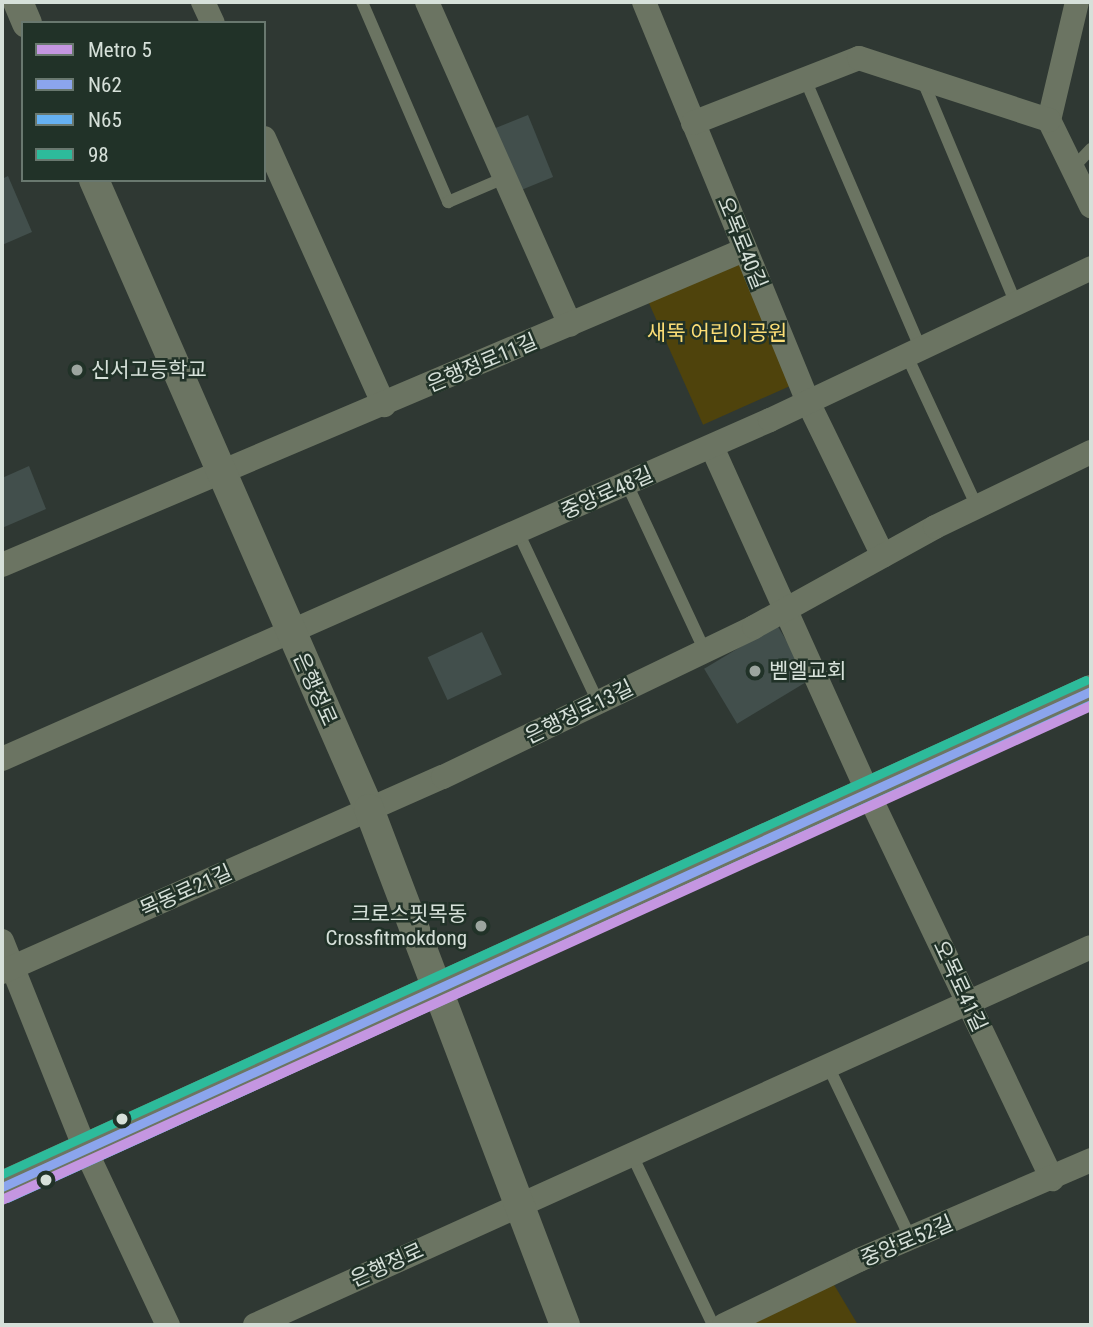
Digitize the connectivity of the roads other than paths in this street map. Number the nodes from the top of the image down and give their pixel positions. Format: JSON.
{"nodes":[{"id":1,"x":18,"y":2,"type":"edge"},
{"id":2,"x":203,"y":2,"type":"edge"},
{"id":3,"x":362,"y":2,"type":"edge"},
{"id":4,"x":427,"y":2,"type":"edge"},
{"id":5,"x":644,"y":2,"type":"edge"},
{"id":6,"x":1077,"y":2,"type":"edge"},
{"id":7,"x":26,"y":21,"type":"edge"},
{"id":8,"x":212,"y":21,"type":"edge"},
{"id":9,"x":805,"y":79,"type":"junction"},
{"id":10,"x":922,"y":79,"type":"junction"},
{"id":11,"x":1049,"y":120,"type":"junction"},
{"id":12,"x":693,"y":123,"type":"junction"},
{"id":13,"x":266,"y":142,"type":"edge"},
{"id":14,"x":1091,"y":149,"type":"edge"},
{"id":15,"x":1073,"y":168,"type":"junction"},
{"id":16,"x":504,"y":178,"type":"junction"},
{"id":17,"x":95,"y":182,"type":"edge"},
{"id":18,"x":1091,"y":206,"type":"edge"},
{"id":19,"x":744,"y":250,"type":"junction"},
{"id":20,"x":1091,"y":268,"type":"edge"},
{"id":21,"x":1017,"y":304,"type":"junction"},
{"id":22,"x":570,"y":325,"type":"junction"},
{"id":23,"x":914,"y":352,"type":"junction"},
{"id":24,"x":808,"y":402,"type":"junction"},
{"id":25,"x":384,"y":405,"type":"junction"},
{"id":26,"x":712,"y":447,"type":"junction"},
{"id":27,"x":1091,"y":452,"type":"edge"},
{"id":28,"x":220,"y":476,"type":"junction"},
{"id":29,"x":627,"y":484,"type":"junction"},
{"id":30,"x":977,"y":507,"type":"junction"},
{"id":31,"x":518,"y":532,"type":"junction"},
{"id":32,"x":883,"y":556,"type":"junction"},
{"id":33,"x":2,"y":565,"type":"edge"},
{"id":34,"x":787,"y":609,"type":"junction"},
{"id":35,"x":290,"y":632,"type":"junction"},
{"id":36,"x":705,"y":651,"type":"junction"},
{"id":37,"x":1091,"y":691,"type":"edge"},
{"id":38,"x":598,"y":702,"type":"junction"},
{"id":39,"x":2,"y":759,"type":"edge"},
{"id":40,"x":868,"y":793,"type":"junction"},
{"id":41,"x":369,"y":809,"type":"junction"},
{"id":42,"x":2,"y":941,"type":"edge"},
{"id":43,"x":1091,"y":947,"type":"edge"},
{"id":44,"x":7,"y":969,"type":"edge"},
{"id":45,"x":434,"y":990,"type":"junction"},
{"id":46,"x":968,"y":1003,"type":"junction"},
{"id":47,"x":828,"y":1066,"type":"junction"},
{"id":48,"x":85,"y":1149,"type":"junction"},
{"id":49,"x":632,"y":1155,"type":"junction"},
{"id":50,"x":1091,"y":1160,"type":"edge"},
{"id":51,"x":1052,"y":1179,"type":"junction"},
{"id":52,"x":2,"y":1187,"type":"edge"},
{"id":53,"x":519,"y":1206,"type":"junction"},
{"id":54,"x":911,"y":1239,"type":"junction"},
{"id":55,"x":168,"y":1325,"type":"edge"},
{"id":56,"x":254,"y":1325,"type":"edge"},
{"id":57,"x":565,"y":1325,"type":"edge"},
{"id":58,"x":713,"y":1325,"type":"edge"},
{"id":59,"x":724,"y":1325,"type":"edge"}],
"edges":[{"from":1,"to":7,"type":"street"},
{"from":2,"to":8,"type":"street"},
{"from":3,"to":16,"type":"lane"},
{"from":4,"to":16,"type":"street"},
{"from":5,"to":12,"type":"street","name":"오목로40길"},
{"from":6,"to":11,"type":"street"},
{"from":9,"to":10,"type":"street"},
{"from":9,"to":12,"type":"street"},
{"from":9,"to":23,"type":"lane"},
{"from":10,"to":11,"type":"street"},
{"from":10,"to":21,"type":"lane"},
{"from":11,"to":15,"type":"street"},
{"from":12,"to":19,"type":"street","name":"오목로40길"},
{"from":13,"to":25,"type":"street"},
{"from":14,"to":15,"type":"lane"},
{"from":15,"to":18,"type":"street"},
{"from":16,"to":22,"type":"street"},
{"from":17,"to":28,"type":"street","name":"은행정로"},
{"from":19,"to":22,"type":"street","name":"은행정로11길"},
{"from":19,"to":24,"type":"street","name":"오목로40길"},
{"from":20,"to":21,"type":"street","name":"중앙로48길"},
{"from":21,"to":23,"type":"street","name":"중앙로48길"},
{"from":22,"to":25,"type":"street","name":"은행정로11길"},
{"from":23,"to":24,"type":"street","name":"중앙로48길"},
{"from":23,"to":30,"type":"lane"},
{"from":24,"to":26,"type":"street","name":"중앙로48길"},
{"from":24,"to":32,"type":"street","name":"오목로40길"},
{"from":25,"to":28,"type":"street","name":"은행정로11길"},
{"from":26,"to":29,"type":"street","name":"중앙로48길"},
{"from":26,"to":34,"type":"street"},
{"from":27,"to":30,"type":"street","name":"은행정로13길"},
{"from":28,"to":33,"type":"street","name":"은행정로11길"},
{"from":28,"to":35,"type":"street","name":"은행정로"},
{"from":29,"to":31,"type":"street","name":"중앙로48길"},
{"from":29,"to":36,"type":"lane"},
{"from":30,"to":32,"type":"street","name":"은행정로13길"},
{"from":31,"to":35,"type":"street","name":"중앙로48길"},
{"from":31,"to":38,"type":"lane"},
{"from":32,"to":34,"type":"street","name":"은행정로13길"},
{"from":34,"to":36,"type":"street","name":"은행정로13길"},
{"from":34,"to":40,"type":"street","name":"오목로41길"},
{"from":35,"to":39,"type":"street","name":"중앙로48길"},
{"from":35,"to":41,"type":"street","name":"은행정로"},
{"from":36,"to":38,"type":"street","name":"은행정로13길"},
{"from":37,"to":40,"type":"main road"},
{"from":38,"to":41,"type":"street","name":"은행정로13길"},
{"from":40,"to":45,"type":"main road"},
{"from":40,"to":46,"type":"street","name":"오목로41길"},
{"from":41,"to":44,"type":"street","name":"목동로21길"},
{"from":41,"to":45,"type":"street","name":"은행정로"},
{"from":42,"to":44,"type":"street"},
{"from":43,"to":46,"type":"street"},
{"from":44,"to":48,"type":"street"},
{"from":45,"to":48,"type":"main road"},
{"from":45,"to":53,"type":"street","name":"은행정로"},
{"from":46,"to":47,"type":"street"},
{"from":46,"to":51,"type":"street","name":"오목로41길"},
{"from":47,"to":49,"type":"street"},
{"from":47,"to":54,"type":"lane"},
{"from":48,"to":52,"type":"main road"},
{"from":48,"to":55,"type":"street"},
{"from":49,"to":53,"type":"street"},
{"from":49,"to":58,"type":"lane"},
{"from":50,"to":51,"type":"street","name":"중앙로52길"},
{"from":51,"to":54,"type":"street","name":"중앙로52길"},
{"from":53,"to":56,"type":"street","name":"은행정로"},
{"from":53,"to":57,"type":"street","name":"은행정로"},
{"from":54,"to":59,"type":"street","name":"중앙로52길"}]}
